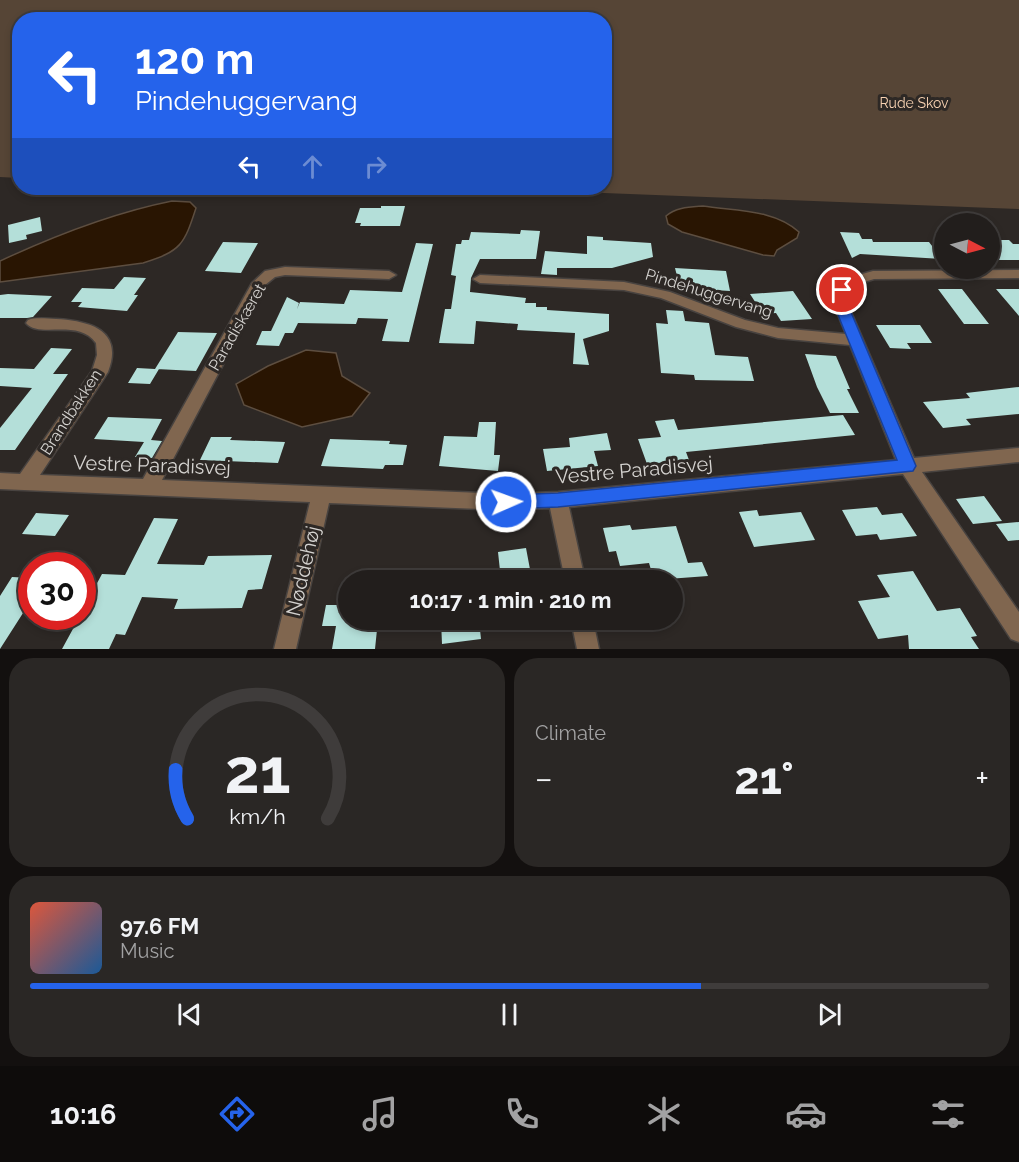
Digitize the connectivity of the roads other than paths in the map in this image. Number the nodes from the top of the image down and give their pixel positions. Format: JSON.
{"nodes":[{"id":1,"x":1019,"y":274,"type":"edge"},
{"id":2,"x":389,"y":275,"type":"dead end"},
{"id":3,"x":480,"y":279,"type":"dead end"},
{"id":4,"x":33,"y":323,"type":"dead end"},
{"id":5,"x":854,"y":340,"type":"junction"},
{"id":6,"x":1019,"y":455,"type":"edge"},
{"id":7,"x":908,"y":466,"type":"junction"},
{"id":8,"x":0,"y":480,"type":"edge"},
{"id":9,"x":25,"y":482,"type":"junction"},
{"id":10,"x":148,"y":488,"type":"junction"},
{"id":11,"x":321,"y":494,"type":"junction"},
{"id":12,"x":558,"y":500,"type":"junction"},
{"id":13,"x":573,"y":570,"type":"edge"},
{"id":14,"x":584,"y":630,"type":"edge"},
{"id":15,"x":1019,"y":631,"type":"edge"},
{"id":16,"x":285,"y":649,"type":"edge"},
{"id":17,"x":588,"y":649,"type":"edge"}],
"edges":[{"from":1,"to":5,"type":"street"},
{"from":2,"to":10,"type":"street","name":"Paradiskæret"},
{"from":3,"to":5,"type":"street","name":"Pindehuggervang"},
{"from":4,"to":9,"type":"street","name":"Brandbakken"},
{"from":5,"to":7,"type":"street"},
{"from":6,"to":7,"type":"street","name":"Vestre Paradisvej"},
{"from":7,"to":12,"type":"street","name":"Vestre Paradisvej"},
{"from":7,"to":15,"type":"street"},
{"from":8,"to":9,"type":"street","name":"Vestre Paradisvej"},
{"from":9,"to":10,"type":"street","name":"Vestre Paradisvej"},
{"from":10,"to":11,"type":"street","name":"Vestre Paradisvej"},
{"from":11,"to":12,"type":"street","name":"Vestre Paradisvej"},
{"from":11,"to":16,"type":"street","name":"Nøddehøj"},
{"from":12,"to":13,"type":"street"},
{"from":14,"to":17,"type":"street"}]}
